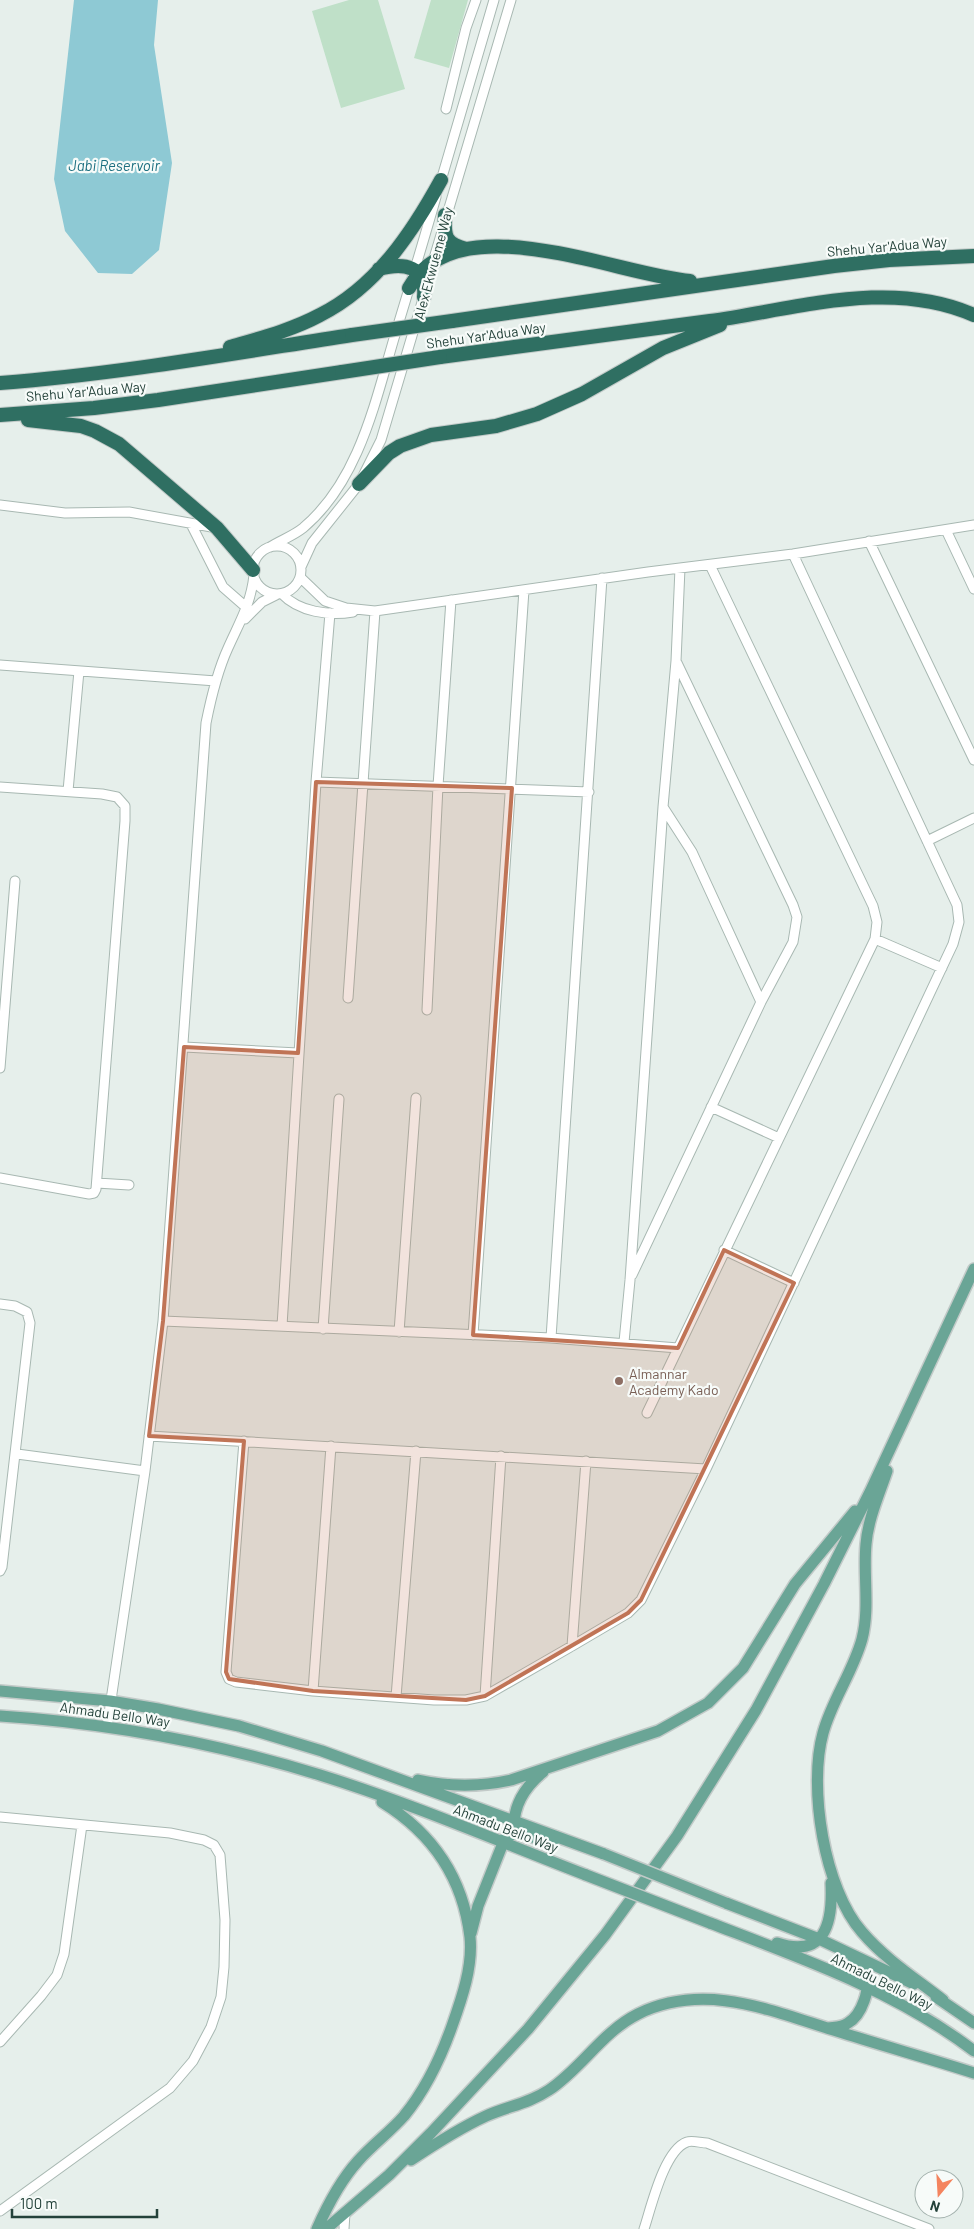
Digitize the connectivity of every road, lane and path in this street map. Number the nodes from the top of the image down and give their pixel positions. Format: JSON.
{"nodes":[{"id":1,"x":476,"y":0,"type":"edge"},
{"id":2,"x":494,"y":0,"type":"edge"},
{"id":3,"x":512,"y":0,"type":"edge"},
{"id":4,"x":446,"y":109,"type":"dead end"},
{"id":5,"x":441,"y":180,"type":"junction"},
{"id":6,"x":445,"y":216,"type":"junction"},
{"id":7,"x":466,"y":249,"type":"junction"},
{"id":8,"x":974,"y":256,"type":"edge"},
{"id":9,"x":432,"y":262,"type":"junction"},
{"id":10,"x":379,"y":269,"type":"junction"},
{"id":11,"x":417,"y":272,"type":"junction"},
{"id":12,"x":716,"y":283,"type":"junction"},
{"id":13,"x":409,"y":288,"type":"joint"},
{"id":14,"x":424,"y":297,"type":"junction"},
{"id":15,"x":750,"y":315,"type":"junction"},
{"id":16,"x":974,"y":315,"type":"edge"},
{"id":17,"x":182,"y":362,"type":"junction"},
{"id":18,"x":0,"y":383,"type":"edge"},
{"id":19,"x":0,"y":415,"type":"edge"},
{"id":20,"x":0,"y":419,"type":"edge"},
{"id":21,"x":359,"y":484,"type":"junction"},
{"id":22,"x":0,"y":505,"type":"edge"},
{"id":23,"x":190,"y":524,"type":"junction"},
{"id":24,"x":974,"y":525,"type":"edge"},
{"id":25,"x":217,"y":528,"type":"junction"},
{"id":26,"x":946,"y":530,"type":"junction"},
{"id":27,"x":869,"y":541,"type":"junction"},
{"id":28,"x":270,"y":547,"type":"junction"},
{"id":29,"x":793,"y":554,"type":"junction"},
{"id":30,"x":710,"y":565,"type":"junction"},
{"id":31,"x":301,"y":566,"type":"junction"},
{"id":32,"x":680,"y":568,"type":"junction"},
{"id":33,"x":253,"y":573,"type":"junction"},
{"id":34,"x":300,"y":577,"type":"junction"},
{"id":35,"x":602,"y":578,"type":"junction"},
{"id":36,"x":974,"y":589,"type":"edge"},
{"id":37,"x":524,"y":590,"type":"junction"},
{"id":38,"x":281,"y":594,"type":"junction"},
{"id":39,"x":451,"y":600,"type":"junction"},
{"id":40,"x":247,"y":608,"type":"junction"},
{"id":41,"x":360,"y":610,"type":"junction"},
{"id":42,"x":375,"y":611,"type":"junction"},
{"id":43,"x":330,"y":613,"type":"junction"},
{"id":44,"x":242,"y":622,"type":"junction"},
{"id":45,"x":676,"y":661,"type":"junction"},
{"id":46,"x":0,"y":665,"type":"edge"},
{"id":47,"x":79,"y":671,"type":"junction"},
{"id":48,"x":216,"y":681,"type":"junction"},
{"id":49,"x":974,"y":760,"type":"edge"},
{"id":50,"x":316,"y":782,"type":"junction"},
{"id":51,"x":362,"y":783,"type":"junction"},
{"id":52,"x":438,"y":786,"type":"junction"},
{"id":53,"x":0,"y":787,"type":"edge"},
{"id":54,"x":512,"y":788,"type":"junction"},
{"id":55,"x":68,"y":792,"type":"junction"},
{"id":56,"x":589,"y":792,"type":"junction"},
{"id":57,"x":663,"y":807,"type":"junction"},
{"id":58,"x":974,"y":818,"type":"edge"},
{"id":59,"x":927,"y":841,"type":"junction"},
{"id":60,"x":15,"y":881,"type":"dead end"},
{"id":61,"x":875,"y":939,"type":"junction"},
{"id":62,"x":942,"y":968,"type":"junction"},
{"id":63,"x":348,"y":998,"type":"dead end"},
{"id":64,"x":761,"y":1002,"type":"junction"},
{"id":65,"x":427,"y":1010,"type":"dead end"},
{"id":66,"x":184,"y":1047,"type":"junction"},
{"id":67,"x":298,"y":1053,"type":"junction"},
{"id":68,"x":0,"y":1068,"type":"edge"},
{"id":69,"x":339,"y":1098,"type":"dead end"},
{"id":70,"x":416,"y":1098,"type":"dead end"},
{"id":71,"x":711,"y":1107,"type":"junction"},
{"id":72,"x":779,"y":1138,"type":"junction"},
{"id":73,"x":0,"y":1178,"type":"edge"},
{"id":74,"x":97,"y":1183,"type":"junction"},
{"id":75,"x":129,"y":1185,"type":"dead end"},
{"id":76,"x":724,"y":1250,"type":"junction"},
{"id":77,"x":974,"y":1269,"type":"edge"},
{"id":78,"x":630,"y":1280,"type":"junction"},
{"id":79,"x":794,"y":1283,"type":"junction"},
{"id":80,"x":0,"y":1304,"type":"edge"},
{"id":81,"x":163,"y":1321,"type":"junction"},
{"id":82,"x":282,"y":1326,"type":"junction"},
{"id":83,"x":323,"y":1329,"type":"junction"},
{"id":84,"x":399,"y":1332,"type":"junction"},
{"id":85,"x":473,"y":1335,"type":"junction"},
{"id":86,"x":551,"y":1338,"type":"junction"},
{"id":87,"x":624,"y":1342,"type":"junction"},
{"id":88,"x":678,"y":1348,"type":"junction"},
{"id":89,"x":647,"y":1413,"type":"dead end"},
{"id":90,"x":905,"y":1418,"type":"junction"},
{"id":91,"x":149,"y":1436,"type":"junction"},
{"id":92,"x":244,"y":1442,"type":"junction"},
{"id":93,"x":331,"y":1446,"type":"junction"},
{"id":94,"x":416,"y":1450,"type":"junction"},
{"id":95,"x":17,"y":1454,"type":"junction"},
{"id":96,"x":501,"y":1456,"type":"junction"},
{"id":97,"x":586,"y":1461,"type":"junction"},
{"id":98,"x":706,"y":1469,"type":"junction"},
{"id":99,"x":145,"y":1471,"type":"junction"},
{"id":100,"x":870,"y":1492,"type":"junction"},
{"id":101,"x":0,"y":1571,"type":"edge"},
{"id":102,"x":572,"y":1646,"type":"junction"},
{"id":103,"x":313,"y":1690,"type":"junction"},
{"id":104,"x":0,"y":1691,"type":"edge"},
{"id":105,"x":396,"y":1696,"type":"junction"},
{"id":106,"x":485,"y":1696,"type":"junction"},
{"id":107,"x":110,"y":1701,"type":"junction"},
{"id":108,"x":0,"y":1716,"type":"edge"},
{"id":109,"x":107,"y":1727,"type":"junction"},
{"id":110,"x":548,"y":1768,"type":"junction"},
{"id":111,"x":373,"y":1770,"type":"junction"},
{"id":112,"x":357,"y":1788,"type":"junction"},
{"id":113,"x":0,"y":1817,"type":"edge"},
{"id":114,"x":514,"y":1821,"type":"junction"},
{"id":115,"x":82,"y":1825,"type":"junction"},
{"id":116,"x":514,"y":1833,"type":"junction"},
{"id":117,"x":502,"y":1842,"type":"junction"},
{"id":118,"x":589,"y":1849,"type":"junction"},
{"id":119,"x":533,"y":1854,"type":"junction"},
{"id":120,"x":830,"y":1869,"type":"junction"},
{"id":121,"x":725,"y":1929,"type":"junction"},
{"id":122,"x":470,"y":1938,"type":"junction"},
{"id":123,"x":819,"y":1940,"type":"junction"},
{"id":124,"x":842,"y":1950,"type":"junction"},
{"id":125,"x":868,"y":1988,"type":"junction"},
{"id":126,"x":943,"y":2000,"type":"junction"},
{"id":127,"x":974,"y":2023,"type":"edge"},
{"id":128,"x":828,"y":2028,"type":"junction"},
{"id":129,"x":0,"y":2042,"type":"edge"},
{"id":130,"x":974,"y":2051,"type":"edge"},
{"id":131,"x":974,"y":2074,"type":"edge"},
{"id":132,"x":389,"y":2175,"type":"junction"},
{"id":133,"x":0,"y":2211,"type":"edge"},
{"id":134,"x":345,"y":2213,"type":"junction"},
{"id":135,"x":317,"y":2229,"type":"edge"},
{"id":136,"x":326,"y":2229,"type":"edge"},
{"id":137,"x":344,"y":2229,"type":"edge"},
{"id":138,"x":644,"y":2229,"type":"edge"},
{"id":139,"x":929,"y":2229,"type":"edge"}],
"edges":[{"from":1,"to":4,"type":"street"},
{"from":2,"to":5,"type":"street","name":"Alex Ekwueme Way"},
{"from":3,"to":6,"type":"street","name":"Alex Ekwueme Way"},
{"from":5,"to":10,"type":"highway"},
{"from":5,"to":11,"type":"street","name":"Alex Ekwueme Way"},
{"from":6,"to":7,"type":"highway"},
{"from":6,"to":9,"type":"street","name":"Alex Ekwueme Way"},
{"from":7,"to":9,"type":"highway"},
{"from":7,"to":12,"type":"highway"},
{"from":8,"to":12,"type":"highway","name":"Shehu Yar'Adua Way"},
{"from":9,"to":11,"type":"highway"},
{"from":9,"to":14,"type":"street","name":"Alex Ekwueme Way"},
{"from":10,"to":11,"type":"highway"},
{"from":10,"to":17,"type":"highway"},
{"from":11,"to":13,"type":"highway"},
{"from":11,"to":14,"type":"highway"},
{"from":12,"to":17,"type":"highway","name":"Shehu Yar'Adua Way","bridge":true},
{"from":13,"to":28,"type":"street","name":"Alex Ekwueme Way"},
{"from":14,"to":21,"type":"street","name":"Alex Ekwueme Way"},
{"from":15,"to":16,"type":"highway","name":"Shehu Yar'Adua Way"},
{"from":15,"to":19,"type":"highway","name":"Shehu Yar'Adua Way","bridge":true},
{"from":15,"to":21,"type":"highway"},
{"from":17,"to":18,"type":"highway","name":"Shehu Yar'Adua Way"},
{"from":20,"to":25,"type":"highway"},
{"from":21,"to":31,"type":"street","name":"Alex Ekwueme Way"},
{"from":22,"to":23,"type":"street"},
{"from":23,"to":25,"type":"street"},
{"from":23,"to":40,"type":"street"},
{"from":24,"to":26,"type":"street"},
{"from":25,"to":33,"type":"highway"},
{"from":26,"to":27,"type":"street"},
{"from":26,"to":36,"type":"street"},
{"from":27,"to":29,"type":"street"},
{"from":27,"to":49,"type":"street"},
{"from":28,"to":31,"type":"street"},
{"from":28,"to":33,"type":"street"},
{"from":29,"to":30,"type":"street"},
{"from":29,"to":59,"type":"street"},
{"from":30,"to":32,"type":"street"},
{"from":30,"to":61,"type":"street"},
{"from":31,"to":34,"type":"street"},
{"from":32,"to":35,"type":"street"},
{"from":32,"to":45,"type":"street"},
{"from":33,"to":38,"type":"street"},
{"from":33,"to":40,"type":"street"},
{"from":34,"to":38,"type":"street"},
{"from":34,"to":41,"type":"street"},
{"from":35,"to":37,"type":"street"},
{"from":35,"to":56,"type":"street"},
{"from":37,"to":39,"type":"street"},
{"from":37,"to":54,"type":"street"},
{"from":38,"to":43,"type":"street"},
{"from":38,"to":44,"type":"street"},
{"from":39,"to":42,"type":"street"},
{"from":39,"to":52,"type":"street"},
{"from":40,"to":44,"type":"street"},
{"from":41,"to":42,"type":"street"},
{"from":41,"to":43,"type":"street"},
{"from":42,"to":51,"type":"street"},
{"from":43,"to":50,"type":"street"},
{"from":44,"to":48,"type":"street"},
{"from":45,"to":57,"type":"street"},
{"from":45,"to":64,"type":"street"},
{"from":46,"to":47,"type":"street"},
{"from":47,"to":48,"type":"street"},
{"from":47,"to":55,"type":"street"},
{"from":48,"to":66,"type":"street"},
{"from":50,"to":51,"type":"street"},
{"from":50,"to":67,"type":"street"},
{"from":51,"to":52,"type":"street"},
{"from":51,"to":63,"type":"street"},
{"from":52,"to":54,"type":"street"},
{"from":52,"to":65,"type":"street"},
{"from":53,"to":55,"type":"street"},
{"from":54,"to":56,"type":"street"},
{"from":54,"to":85,"type":"street"},
{"from":55,"to":74,"type":"street"},
{"from":56,"to":86,"type":"street"},
{"from":57,"to":64,"type":"street"},
{"from":57,"to":78,"type":"street"},
{"from":58,"to":59,"type":"street"},
{"from":59,"to":62,"type":"street"},
{"from":60,"to":68,"type":"street"},
{"from":61,"to":62,"type":"street"},
{"from":61,"to":72,"type":"street"},
{"from":62,"to":79,"type":"street"},
{"from":64,"to":71,"type":"street"},
{"from":66,"to":67,"type":"street"},
{"from":66,"to":81,"type":"street"},
{"from":67,"to":82,"type":"street"},
{"from":69,"to":83,"type":"street"},
{"from":70,"to":84,"type":"street"},
{"from":71,"to":72,"type":"street"},
{"from":71,"to":78,"type":"street"},
{"from":72,"to":76,"type":"street"},
{"from":73,"to":74,"type":"street"},
{"from":74,"to":75,"type":"street"},
{"from":76,"to":79,"type":"street"},
{"from":76,"to":88,"type":"street"},
{"from":77,"to":90,"type":"main road"},
{"from":78,"to":87,"type":"street"},
{"from":79,"to":98,"type":"street"},
{"from":80,"to":95,"type":"street"},
{"from":81,"to":82,"type":"street"},
{"from":81,"to":91,"type":"street"},
{"from":82,"to":83,"type":"street"},
{"from":83,"to":84,"type":"street"},
{"from":84,"to":85,"type":"street"},
{"from":85,"to":86,"type":"street"},
{"from":86,"to":87,"type":"street"},
{"from":87,"to":88,"type":"street"},
{"from":88,"to":89,"type":"street"},
{"from":90,"to":100,"type":"main road"},
{"from":90,"to":120,"type":"main road"},
{"from":91,"to":92,"type":"street"},
{"from":91,"to":99,"type":"street"},
{"from":92,"to":93,"type":"street"},
{"from":92,"to":103,"type":"street"},
{"from":93,"to":94,"type":"street"},
{"from":93,"to":103,"type":"street"},
{"from":94,"to":96,"type":"street"},
{"from":94,"to":105,"type":"street"},
{"from":95,"to":99,"type":"street"},
{"from":95,"to":101,"type":"street"},
{"from":96,"to":97,"type":"street"},
{"from":96,"to":106,"type":"street"},
{"from":97,"to":98,"type":"street"},
{"from":97,"to":102,"type":"street"},
{"from":98,"to":102,"type":"street"},
{"from":99,"to":107,"type":"street"},
{"from":100,"to":110,"type":"main road"},
{"from":100,"to":132,"type":"main road"},
{"from":102,"to":106,"type":"street"},
{"from":103,"to":105,"type":"street"},
{"from":104,"to":107,"type":"main road","name":"Ahmadu Bello Way"},
{"from":105,"to":106,"type":"street"},
{"from":107,"to":109,"type":"street"},
{"from":107,"to":111,"type":"main road","name":"Ahmadu Bello Way"},
{"from":108,"to":109,"type":"main road","name":"Ahmadu Bello Way"},
{"from":109,"to":112,"type":"main road","name":"Ahmadu Bello Way"},
{"from":110,"to":111,"type":"main road"},
{"from":110,"to":114,"type":"main road"},
{"from":111,"to":114,"type":"main road","name":"Ahmadu Bello Way"},
{"from":112,"to":117,"type":"main road","name":"Ahmadu Bello Way"},
{"from":112,"to":122,"type":"main road"},
{"from":113,"to":115,"type":"street"},
{"from":114,"to":116,"type":"main road"},
{"from":114,"to":118,"type":"main road","name":"Ahmadu Bello Way"},
{"from":115,"to":129,"type":"street"},
{"from":115,"to":133,"type":"street"},
{"from":116,"to":117,"type":"main road"},
{"from":116,"to":118,"type":"main road"},
{"from":116,"to":119,"type":"main road"},
{"from":117,"to":119,"type":"main road","name":"Ahmadu Bello Way"},
{"from":117,"to":122,"type":"main road"},
{"from":118,"to":123,"type":"main road","name":"Ahmadu Bello Way","bridge":true},
{"from":119,"to":121,"type":"main road","name":"Ahmadu Bello Way","bridge":true},
{"from":120,"to":123,"type":"main road"},
{"from":120,"to":126,"type":"main road"},
{"from":121,"to":123,"type":"main road"},
{"from":121,"to":125,"type":"main road","name":"Ahmadu Bello Way"},
{"from":122,"to":135,"type":"main road"},
{"from":123,"to":124,"type":"main road","name":"Ahmadu Bello Way"},
{"from":124,"to":125,"type":"main road"},
{"from":124,"to":126,"type":"main road","name":"Ahmadu Bello Way"},
{"from":125,"to":128,"type":"main road"},
{"from":125,"to":130,"type":"main road","name":"Ahmadu Bello Way"},
{"from":126,"to":127,"type":"main road","name":"Ahmadu Bello Way"},
{"from":128,"to":131,"type":"main road"},
{"from":128,"to":132,"type":"main road"},
{"from":132,"to":134,"type":"main road"},
{"from":134,"to":136,"type":"main road"},
{"from":134,"to":137,"type":"street"},
{"from":138,"to":139,"type":"street"}]}
